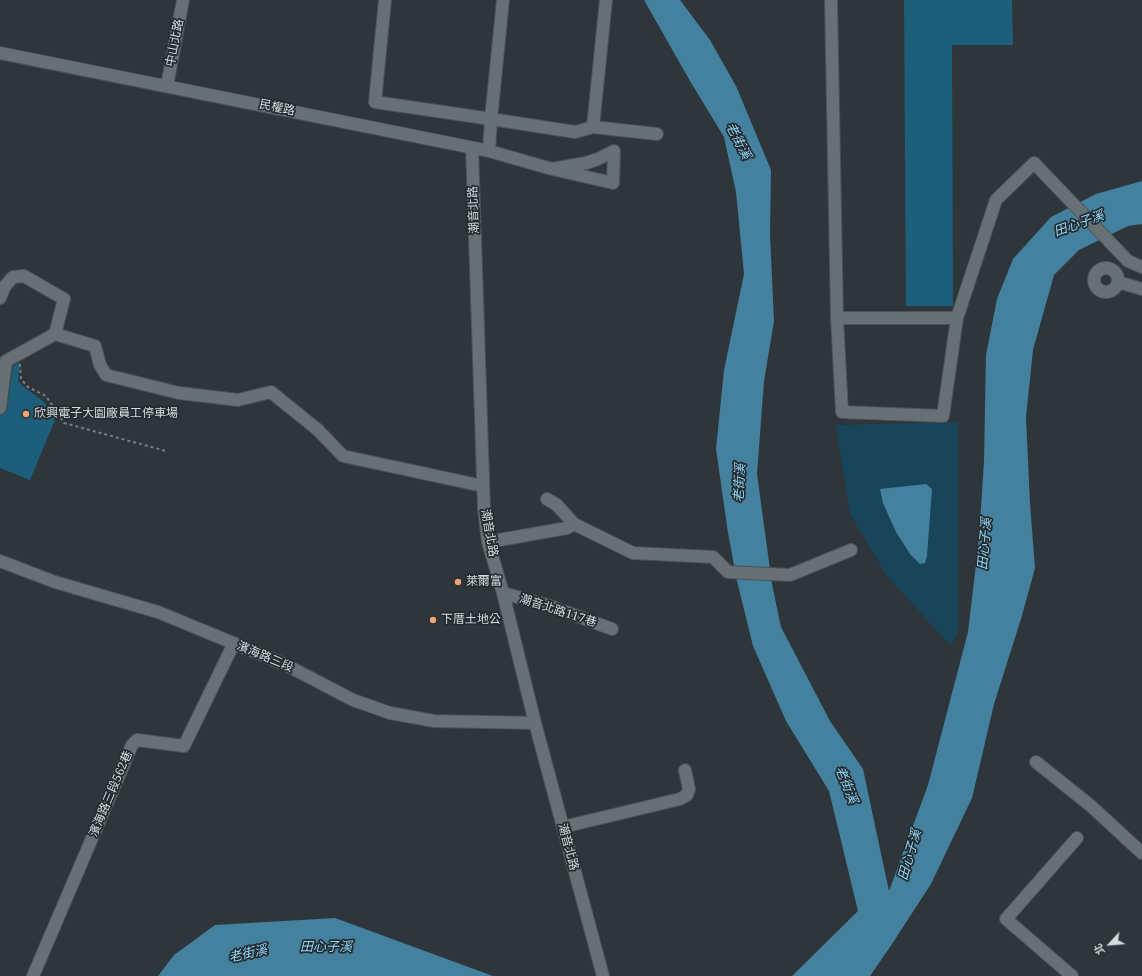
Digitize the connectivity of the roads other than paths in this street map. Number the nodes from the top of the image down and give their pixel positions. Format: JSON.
{"nodes":[{"id":1,"x":183,"y":0,"type":"edge"},
{"id":2,"x":385,"y":0,"type":"edge"},
{"id":3,"x":503,"y":0,"type":"edge"},
{"id":4,"x":606,"y":0,"type":"edge"},
{"id":5,"x":831,"y":0,"type":"edge"},
{"id":6,"x":0,"y":52,"type":"edge"},
{"id":7,"x":167,"y":86,"type":"junction"},
{"id":8,"x":491,"y":119,"type":"junction"},
{"id":9,"x":593,"y":127,"type":"junction"},
{"id":10,"x":657,"y":134,"type":"dead end"},
{"id":11,"x":472,"y":148,"type":"junction"},
{"id":12,"x":489,"y":151,"type":"junction"},
{"id":13,"x":552,"y":170,"type":"junction"},
{"id":14,"x":1142,"y":267,"type":"edge"},
{"id":15,"x":1118,"y":282,"type":"dead end"},
{"id":16,"x":1142,"y":289,"type":"edge"},
{"id":17,"x":0,"y":298,"type":"edge"},
{"id":18,"x":837,"y":318,"type":"junction"},
{"id":19,"x":957,"y":318,"type":"junction"},
{"id":20,"x":55,"y":334,"type":"junction"},
{"id":21,"x":0,"y":408,"type":"edge"},
{"id":22,"x":483,"y":486,"type":"junction"},
{"id":23,"x":547,"y":499,"type":"dead end"},
{"id":24,"x":574,"y":524,"type":"junction"},
{"id":25,"x":488,"y":542,"type":"junction"},
{"id":26,"x":851,"y":550,"type":"dead end"},
{"id":27,"x":0,"y":561,"type":"edge"},
{"id":28,"x":503,"y":593,"type":"junction"},
{"id":29,"x":612,"y":629,"type":"dead end"},
{"id":30,"x":234,"y":643,"type":"junction"},
{"id":31,"x":535,"y":723,"type":"junction"},
{"id":32,"x":1036,"y":762,"type":"dead end"},
{"id":33,"x":685,"y":770,"type":"dead end"},
{"id":34,"x":563,"y":827,"type":"junction"},
{"id":35,"x":1077,"y":838,"type":"dead end"},
{"id":36,"x":1142,"y":853,"type":"edge"},
{"id":37,"x":1069,"y":975,"type":"edge"},
{"id":38,"x":33,"y":976,"type":"edge"},
{"id":39,"x":603,"y":976,"type":"edge"}],
"edges":[{"from":1,"to":7,"type":"street","name":"中山北路"},
{"from":2,"to":8,"type":"street"},
{"from":3,"to":8,"type":"street"},
{"from":4,"to":9,"type":"street"},
{"from":5,"to":18,"type":"street"},
{"from":6,"to":7,"type":"street","name":"民權路"},
{"from":7,"to":11,"type":"street","name":"民權路"},
{"from":8,"to":9,"type":"street"},
{"from":8,"to":12,"type":"street"},
{"from":9,"to":10,"type":"street"},
{"from":11,"to":12,"type":"street","name":"民權路"},
{"from":11,"to":22,"type":"street","name":"潮音北路"},
{"from":12,"to":13,"type":"street","name":"民權路"},
{"from":13,"to":13,"type":"street","name":"民權路"},
{"from":14,"to":19,"type":"street"},
{"from":15,"to":16,"type":"street"},
{"from":17,"to":20,"type":"street"},
{"from":18,"to":19,"type":"street"},
{"from":18,"to":19,"type":"street"},
{"from":20,"to":21,"type":"street"},
{"from":20,"to":22,"type":"street"},
{"from":22,"to":25,"type":"street","name":"潮音北路"},
{"from":23,"to":24,"type":"street"},
{"from":24,"to":25,"type":"street"},
{"from":24,"to":26,"type":"street"},
{"from":25,"to":28,"type":"street","name":"潮音北路"},
{"from":27,"to":30,"type":"street","name":"濱海路三段"},
{"from":28,"to":29,"type":"street","name":"潮音北路117巷"},
{"from":28,"to":31,"type":"street","name":"潮音北路"},
{"from":30,"to":31,"type":"street","name":"濱海路三段"},
{"from":30,"to":38,"type":"street","name":"濱海路三段562巷"},
{"from":31,"to":34,"type":"street","name":"潮音北路"},
{"from":32,"to":36,"type":"street"},
{"from":33,"to":34,"type":"street"},
{"from":34,"to":39,"type":"street","name":"潮音北路"},
{"from":35,"to":37,"type":"street"}]}
